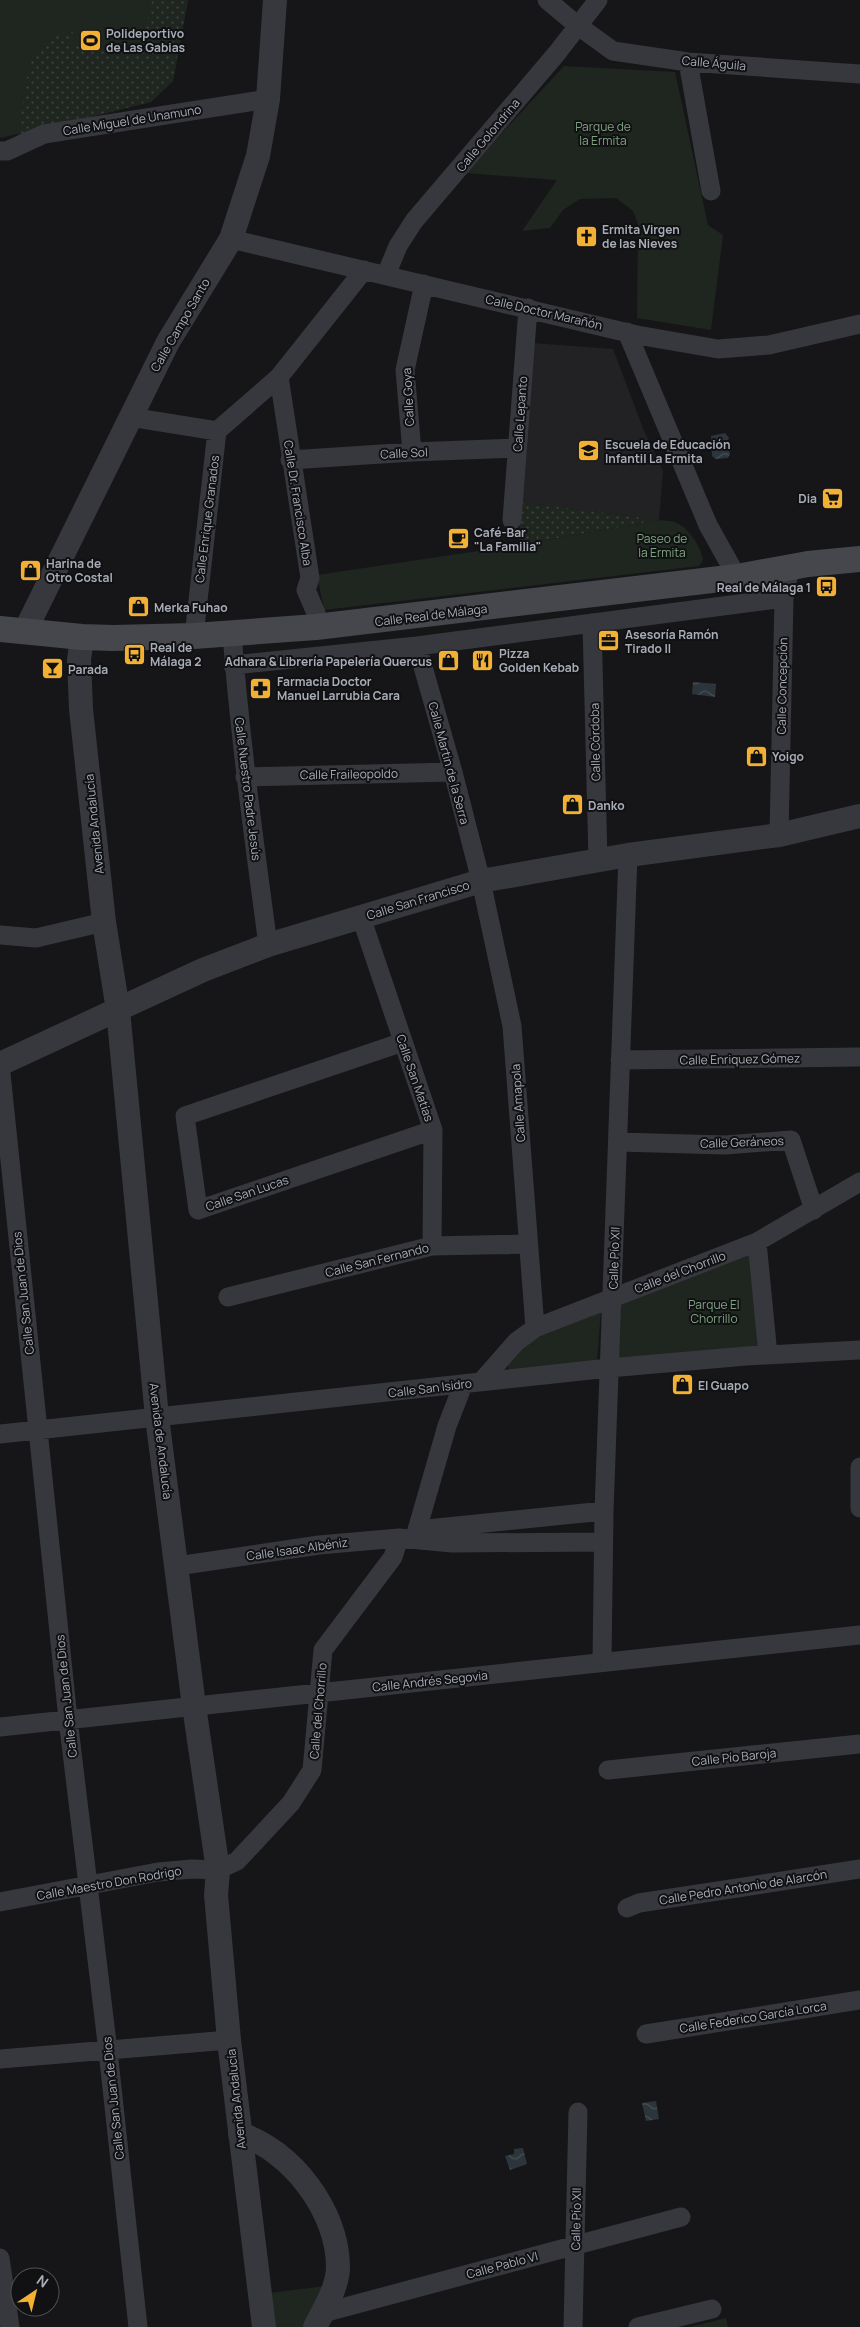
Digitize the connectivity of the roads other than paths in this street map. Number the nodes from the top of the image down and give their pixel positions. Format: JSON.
{"nodes":[{"id":1,"x":275,"y":0,"type":"edge"},
{"id":2,"x":547,"y":0,"type":"edge"},
{"id":3,"x":598,"y":0,"type":"edge"},
{"id":4,"x":577,"y":25,"type":"junction"},
{"id":5,"x":688,"y":62,"type":"junction"},
{"id":6,"x":860,"y":74,"type":"edge"},
{"id":7,"x":268,"y":99,"type":"junction"},
{"id":8,"x":0,"y":151,"type":"edge"},
{"id":9,"x":711,"y":190,"type":"dead end"},
{"id":10,"x":231,"y":238,"type":"junction"},
{"id":11,"x":364,"y":270,"type":"junction"},
{"id":12,"x":386,"y":275,"type":"junction"},
{"id":13,"x":424,"y":284,"type":"junction"},
{"id":14,"x":528,"y":308,"type":"junction"},
{"id":15,"x":860,"y":324,"type":"edge"},
{"id":16,"x":627,"y":332,"type":"junction"},
{"id":17,"x":279,"y":377,"type":"junction"},
{"id":18,"x":130,"y":417,"type":"junction"},
{"id":19,"x":217,"y":431,"type":"junction"},
{"id":20,"x":517,"y":448,"type":"junction"},
{"id":21,"x":412,"y":452,"type":"junction"},
{"id":22,"x":290,"y":460,"type":"junction"},
{"id":23,"x":512,"y":520,"type":"dead end"},
{"id":24,"x":860,"y":559,"type":"edge"},
{"id":25,"x":790,"y":568,"type":"junction"},
{"id":26,"x":737,"y":577,"type":"junction"},
{"id":27,"x":784,"y":598,"type":"junction"},
{"id":28,"x":592,"y":623,"type":"junction"},
{"id":29,"x":316,"y":627,"type":"junction"},
{"id":30,"x":12,"y":630,"type":"edge"},
{"id":31,"x":232,"y":634,"type":"junction"},
{"id":32,"x":194,"y":636,"type":"junction"},
{"id":33,"x":82,"y":637,"type":"junction"},
{"id":34,"x":417,"y":646,"type":"junction"},
{"id":35,"x":233,"y":665,"type":"junction"},
{"id":36,"x":453,"y":772,"type":"junction"},
{"id":37,"x":245,"y":777,"type":"junction"},
{"id":38,"x":860,"y":816,"type":"edge"},
{"id":39,"x":779,"y":835,"type":"junction"},
{"id":40,"x":628,"y":855,"type":"junction"},
{"id":41,"x":598,"y":861,"type":"junction"},
{"id":42,"x":480,"y":881,"type":"junction"},
{"id":43,"x":361,"y":917,"type":"junction"},
{"id":44,"x":104,"y":922,"type":"junction"},
{"id":45,"x":0,"y":935,"type":"edge"},
{"id":46,"x":268,"y":945,"type":"junction"},
{"id":47,"x":118,"y":1010,"type":"junction"},
{"id":48,"x":403,"y":1042,"type":"junction"},
{"id":49,"x":860,"y":1057,"type":"edge"},
{"id":50,"x":620,"y":1060,"type":"junction"},
{"id":51,"x":0,"y":1064,"type":"edge"},
{"id":52,"x":433,"y":1130,"type":"junction"},
{"id":53,"x":618,"y":1142,"type":"junction"},
{"id":54,"x":860,"y":1182,"type":"edge"},
{"id":55,"x":814,"y":1210,"type":"junction"},
{"id":56,"x":757,"y":1242,"type":"junction"},
{"id":57,"x":528,"y":1244,"type":"junction"},
{"id":58,"x":432,"y":1246,"type":"junction"},
{"id":59,"x":228,"y":1296,"type":"dead end"},
{"id":60,"x":612,"y":1298,"type":"junction"},
{"id":61,"x":535,"y":1328,"type":"junction"},
{"id":62,"x":860,"y":1350,"type":"edge"},
{"id":63,"x":768,"y":1355,"type":"junction"},
{"id":64,"x":609,"y":1368,"type":"junction"},
{"id":65,"x":472,"y":1384,"type":"junction"},
{"id":66,"x":157,"y":1417,"type":"junction"},
{"id":67,"x":37,"y":1430,"type":"junction"},
{"id":68,"x":0,"y":1434,"type":"edge"},
{"id":69,"x":859,"y":1474,"type":"edge"},
{"id":70,"x":860,"y":1508,"type":"edge"},
{"id":71,"x":604,"y":1511,"type":"junction"},
{"id":72,"x":411,"y":1535,"type":"junction"},
{"id":73,"x":603,"y":1542,"type":"junction"},
{"id":74,"x":177,"y":1566,"type":"junction"},
{"id":75,"x":860,"y":1635,"type":"edge"},
{"id":76,"x":602,"y":1662,"type":"junction"},
{"id":77,"x":319,"y":1693,"type":"junction"},
{"id":78,"x":194,"y":1706,"type":"junction"},
{"id":79,"x":68,"y":1719,"type":"junction"},
{"id":80,"x":0,"y":1727,"type":"edge"},
{"id":81,"x":860,"y":1744,"type":"edge"},
{"id":82,"x":608,"y":1770,"type":"dead end"},
{"id":83,"x":860,"y":1869,"type":"edge"},
{"id":84,"x":218,"y":1870,"type":"junction"},
{"id":85,"x":88,"y":1886,"type":"junction"},
{"id":86,"x":0,"y":1902,"type":"edge"},
{"id":87,"x":627,"y":1908,"type":"dead end"},
{"id":88,"x":860,"y":2000,"type":"edge"},
{"id":89,"x":646,"y":2034,"type":"dead end"},
{"id":90,"x":229,"y":2040,"type":"junction"},
{"id":91,"x":108,"y":2051,"type":"junction"},
{"id":92,"x":0,"y":2059,"type":"edge"},
{"id":93,"x":578,"y":2112,"type":"dead end"},
{"id":94,"x":240,"y":2134,"type":"junction"},
{"id":95,"x":681,"y":2217,"type":"dead end"},
{"id":96,"x":575,"y":2246,"type":"junction"},
{"id":97,"x":0,"y":2258,"type":"edge"},
{"id":98,"x":712,"y":2309,"type":"dead end"},
{"id":99,"x":319,"y":2320,"type":"edge"},
{"id":100,"x":10,"y":2327,"type":"edge"},
{"id":101,"x":138,"y":2327,"type":"edge"},
{"id":102,"x":264,"y":2327,"type":"edge"},
{"id":103,"x":573,"y":2327,"type":"edge"},
{"id":104,"x":638,"y":2327,"type":"edge"}],
"edges":[{"from":1,"to":7,"type":"street","name":"Calle Campo Santo"},
{"from":2,"to":4,"type":"street","name":"Calle Águila"},
{"from":3,"to":4,"type":"street","name":"Calle Golondrina"},
{"from":4,"to":5,"type":"street","name":"Calle Águila"},
{"from":4,"to":12,"type":"street","name":"Calle Golondrina"},
{"from":5,"to":6,"type":"street","name":"Calle Águila"},
{"from":5,"to":9,"type":"street"},
{"from":7,"to":8,"type":"street","name":"Calle Miguel de Unamuno"},
{"from":7,"to":10,"type":"street","name":"Calle Campo Santo"},
{"from":10,"to":11,"type":"street","name":"Calle Doctor Marañón"},
{"from":10,"to":18,"type":"street","name":"Calle Campo Santo"},
{"from":11,"to":12,"type":"street","name":"Calle Doctor Marañón"},
{"from":11,"to":17,"type":"street"},
{"from":12,"to":13,"type":"street","name":"Calle Doctor Marañón"},
{"from":13,"to":14,"type":"street","name":"Calle Doctor Marañón"},
{"from":13,"to":21,"type":"street","name":"Calle Goya"},
{"from":14,"to":16,"type":"street","name":"Calle Doctor Marañón"},
{"from":14,"to":20,"type":"street","name":"Calle Lepanto"},
{"from":15,"to":16,"type":"street","name":"Calle Doctor Marañón"},
{"from":16,"to":26,"type":"street"},
{"from":17,"to":19,"type":"street"},
{"from":17,"to":22,"type":"street","name":"Calle Dr. Francisco Alba"},
{"from":18,"to":19,"type":"street"},
{"from":18,"to":30,"type":"street","name":"Calle Campo Santo"},
{"from":19,"to":32,"type":"street","name":"Calle Enrique Granados"},
{"from":20,"to":21,"type":"street","name":"Calle Sol"},
{"from":20,"to":23,"type":"street","name":"Calle Lepanto"},
{"from":21,"to":22,"type":"street","name":"Calle Sol"},
{"from":22,"to":29,"type":"street","name":"Calle Dr. Francisco Alba"},
{"from":24,"to":25,"type":"main road","name":"Calle Real de Málaga"},
{"from":25,"to":26,"type":"main road","name":"Calle Real de Málaga"},
{"from":25,"to":27,"type":"street","name":"Calle Concepción"},
{"from":26,"to":29,"type":"main road","name":"Calle Real de Málaga"},
{"from":27,"to":28,"type":"street"},
{"from":27,"to":39,"type":"street","name":"Calle Concepción"},
{"from":28,"to":34,"type":"street"},
{"from":28,"to":41,"type":"street","name":"Calle Córdoba"},
{"from":29,"to":31,"type":"main road","name":"Calle Real de Málaga"},
{"from":30,"to":33,"type":"main road","name":"Calle Real de Málaga"},
{"from":31,"to":32,"type":"main road","name":"Calle Real de Málaga"},
{"from":31,"to":35,"type":"street","name":"Calle Nuestro Padre Jesús"},
{"from":32,"to":33,"type":"main road","name":"Calle Real de Málaga"},
{"from":33,"to":44,"type":"street","name":"Avenida Andalucía"},
{"from":34,"to":35,"type":"street"},
{"from":34,"to":36,"type":"street","name":"Calle Martin de la Serra"},
{"from":35,"to":37,"type":"street","name":"Calle Nuestro Padre Jesús"},
{"from":36,"to":37,"type":"street","name":"Calle Fraileopoldo"},
{"from":36,"to":42,"type":"street","name":"Calle Martin de la Serra"},
{"from":37,"to":46,"type":"street","name":"Calle Nuestro Padre Jesús"},
{"from":38,"to":39,"type":"street","name":"Calle San Francisco"},
{"from":39,"to":40,"type":"street","name":"Calle San Francisco"},
{"from":40,"to":41,"type":"street","name":"Calle San Francisco"},
{"from":40,"to":50,"type":"street","name":"Calle Pío XII"},
{"from":41,"to":42,"type":"street","name":"Calle San Francisco"},
{"from":42,"to":43,"type":"street","name":"Calle San Francisco"},
{"from":42,"to":57,"type":"street","name":"Calle Amapola"},
{"from":43,"to":46,"type":"street","name":"Calle San Francisco"},
{"from":43,"to":48,"type":"street","name":"Calle San Matías"},
{"from":44,"to":45,"type":"street"},
{"from":44,"to":47,"type":"street","name":"Avenida Andalucía"},
{"from":46,"to":47,"type":"street","name":"Calle San Francisco"},
{"from":47,"to":51,"type":"street","name":"Calle San Francisco"},
{"from":47,"to":66,"type":"street","name":"Avenida de Andalucía"},
{"from":48,"to":52,"type":"street","name":"Calle San Matías"},
{"from":48,"to":52,"type":"street","name":"Calle San Lucas"},
{"from":49,"to":50,"type":"street","name":"Calle Enriquez Gómez"},
{"from":50,"to":53,"type":"street","name":"Calle Pío XII"},
{"from":51,"to":67,"type":"street","name":"Calle San Juan de Dios"},
{"from":52,"to":58,"type":"street","name":"Calle San Matías"},
{"from":53,"to":55,"type":"street","name":"Calle Geráneos"},
{"from":53,"to":60,"type":"street","name":"Calle Pío XII"},
{"from":54,"to":55,"type":"street","name":"Calle del Chorrillo"},
{"from":55,"to":56,"type":"street","name":"Calle del Chorrillo"},
{"from":56,"to":60,"type":"street","name":"Calle del Chorrillo"},
{"from":56,"to":63,"type":"street"},
{"from":57,"to":58,"type":"street","name":"Calle San Fernando"},
{"from":57,"to":61,"type":"street","name":"Calle Amapola"},
{"from":58,"to":59,"type":"street","name":"Calle San Fernando"},
{"from":60,"to":61,"type":"street","name":"Calle del Chorrillo"},
{"from":60,"to":64,"type":"street","name":"Calle Pío XII"},
{"from":61,"to":65,"type":"street","name":"Calle del Chorrillo"},
{"from":62,"to":63,"type":"street","name":"Calle San Isidro"},
{"from":63,"to":64,"type":"street","name":"Calle San Isidro"},
{"from":64,"to":65,"type":"street","name":"Calle San Isidro"},
{"from":64,"to":71,"type":"street","name":"Calle Pío XII"},
{"from":65,"to":66,"type":"street","name":"Calle San Isidro"},
{"from":65,"to":72,"type":"street","name":"Calle del Chorrillo"},
{"from":66,"to":67,"type":"street","name":"Calle San Isidro"},
{"from":66,"to":74,"type":"street","name":"Avenida de Andalucía"},
{"from":67,"to":68,"type":"street","name":"Calle San Isidro"},
{"from":67,"to":79,"type":"street","name":"Calle San Juan de Dios"},
{"from":69,"to":70,"type":"street"},
{"from":71,"to":72,"type":"street","name":"Calle Isaac Albéniz"},
{"from":71,"to":73,"type":"street","name":"Calle Pío XII"},
{"from":72,"to":73,"type":"street","name":"Calle Isaac Albéniz"},
{"from":72,"to":74,"type":"street","name":"Calle Isaac Albéniz"},
{"from":72,"to":77,"type":"street","name":"Calle del Chorrillo"},
{"from":73,"to":76,"type":"street","name":"Calle Pío XII"},
{"from":74,"to":78,"type":"street","name":"Avenida de Andalucía"},
{"from":75,"to":76,"type":"street","name":"Calle Andrés Segovia"},
{"from":76,"to":77,"type":"street","name":"Calle Andrés Segovia"},
{"from":77,"to":78,"type":"street","name":"Calle Andrés Segovia"},
{"from":77,"to":84,"type":"street","name":"Calle del Chorrillo"},
{"from":78,"to":79,"type":"street","name":"Calle Andrés Segovia"},
{"from":78,"to":84,"type":"street","name":"Avenida de Andalucía"},
{"from":79,"to":80,"type":"street","name":"Calle Andrés Segovia"},
{"from":79,"to":85,"type":"street","name":"Calle San Juan de Dios"},
{"from":81,"to":82,"type":"street","name":"Calle Pío Baroja"},
{"from":83,"to":87,"type":"street","name":"Calle Pedro Antonio de Alarcón"},
{"from":84,"to":85,"type":"street","name":"Calle Maestro Don Rodrigo"},
{"from":84,"to":90,"type":"street","name":"Avenida Andalucía"},
{"from":85,"to":86,"type":"street","name":"Calle Maestro Don Rodrigo"},
{"from":85,"to":91,"type":"street","name":"Calle San Juan de Dios"},
{"from":88,"to":89,"type":"street","name":"Calle Federico García Lorca"},
{"from":90,"to":91,"type":"street"},
{"from":90,"to":94,"type":"street","name":"Avenida Andalucía"},
{"from":91,"to":92,"type":"street"},
{"from":91,"to":101,"type":"street","name":"Calle San Juan de Dios"},
{"from":93,"to":96,"type":"street","name":"Calle Pío XII"},
{"from":94,"to":99,"type":"street"},
{"from":94,"to":102,"type":"street","name":"Avenida Andalucía"},
{"from":95,"to":96,"type":"street","name":"Calle Pablo VI"},
{"from":96,"to":99,"type":"street","name":"Calle Pablo VI"},
{"from":96,"to":103,"type":"street","name":"Calle Pío XII"},
{"from":97,"to":100,"type":"street"},
{"from":98,"to":104,"type":"street"}]}
